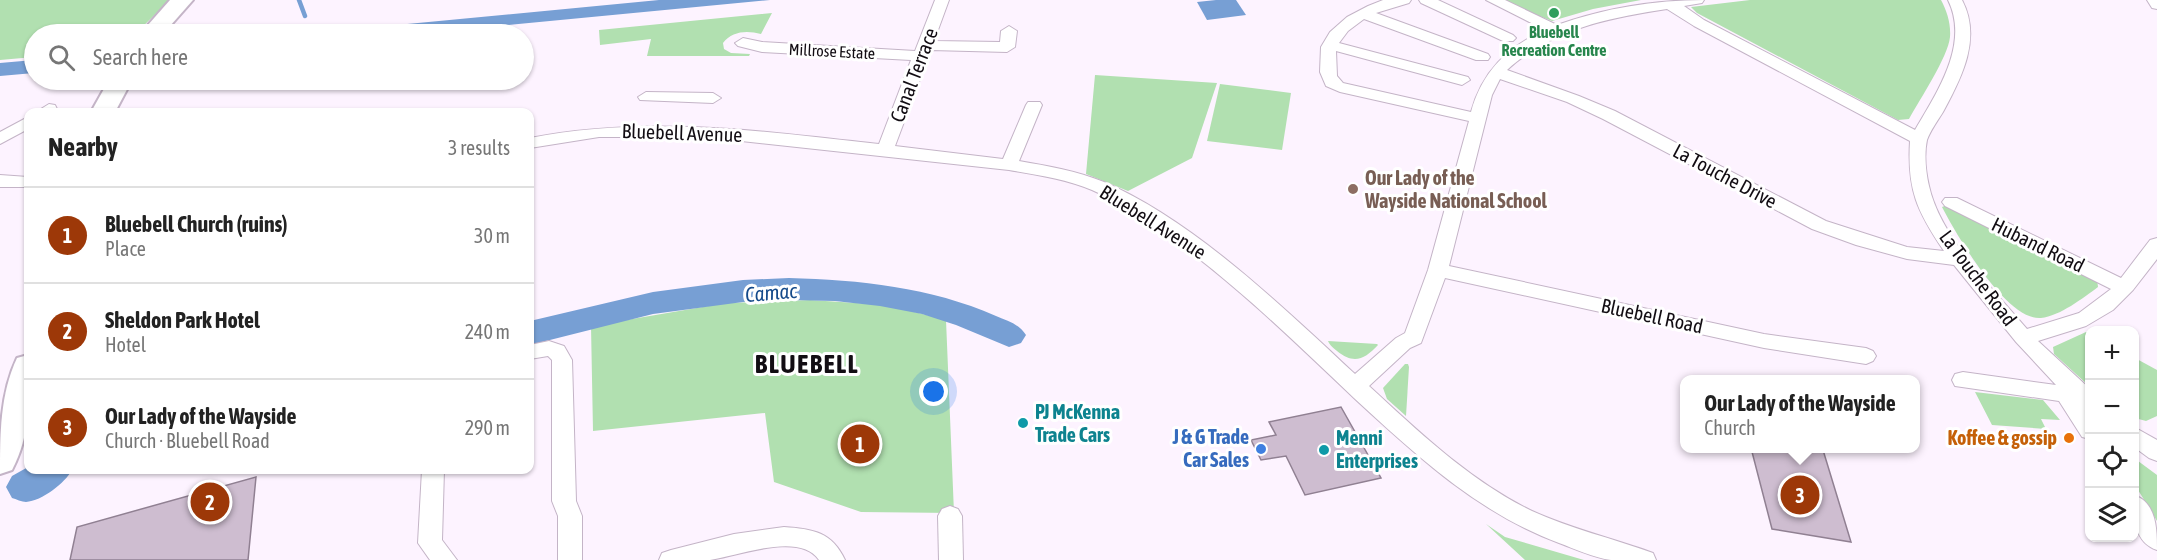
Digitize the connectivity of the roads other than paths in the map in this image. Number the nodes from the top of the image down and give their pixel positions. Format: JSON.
{"nodes":[{"id":1,"x":182,"y":0,"type":"edge"},
{"id":2,"x":942,"y":0,"type":"edge"},
{"id":3,"x":1404,"y":0,"type":"edge"},
{"id":4,"x":1426,"y":0,"type":"edge"},
{"id":5,"x":1493,"y":0,"type":"edge"},
{"id":6,"x":1697,"y":0,"type":"edge"},
{"id":7,"x":1955,"y":0,"type":"edge"},
{"id":8,"x":2154,"y":0,"type":"edge"},
{"id":9,"x":1670,"y":4,"type":"junction"},
{"id":10,"x":2157,"y":5,"type":"edge"},
{"id":11,"x":1364,"y":14,"type":"junction"},
{"id":12,"x":160,"y":24,"type":"edge"},
{"id":13,"x":1009,"y":31,"type":"dead end"},
{"id":14,"x":1558,"y":31,"type":"junction"},
{"id":15,"x":1508,"y":38,"type":"dead end"},
{"id":16,"x":743,"y":43,"type":"dead end"},
{"id":17,"x":1330,"y":45,"type":"junction"},
{"id":18,"x":924,"y":50,"type":"junction"},
{"id":19,"x":1482,"y":57,"type":"dead end"},
{"id":20,"x":1496,"y":72,"type":"junction"},
{"id":21,"x":1462,"y":80,"type":"dead end"},
{"id":22,"x":115,"y":90,"type":"edge"},
{"id":23,"x":646,"y":97,"type":"dead end"},
{"id":24,"x":679,"y":97,"type":"junction"},
{"id":25,"x":713,"y":98,"type":"dead end"},
{"id":26,"x":1034,"y":105,"type":"dead end"},
{"id":27,"x":105,"y":108,"type":"edge"},
{"id":28,"x":1478,"y":118,"type":"junction"},
{"id":29,"x":24,"y":124,"type":"edge"},
{"id":30,"x":664,"y":130,"type":"junction"},
{"id":31,"x":0,"y":139,"type":"edge"},
{"id":32,"x":1919,"y":139,"type":"junction"},
{"id":33,"x":534,"y":142,"type":"edge"},
{"id":34,"x":885,"y":150,"type":"junction"},
{"id":35,"x":1009,"y":165,"type":"junction"},
{"id":36,"x":0,"y":181,"type":"edge"},
{"id":37,"x":24,"y":182,"type":"edge"},
{"id":38,"x":1951,"y":202,"type":"dead end"},
{"id":39,"x":2157,"y":244,"type":"edge"},
{"id":40,"x":1960,"y":259,"type":"junction"},
{"id":41,"x":1438,"y":270,"type":"junction"},
{"id":42,"x":2124,"y":287,"type":"junction"},
{"id":43,"x":2023,"y":337,"type":"junction"},
{"id":44,"x":534,"y":351,"type":"edge"},
{"id":45,"x":1866,"y":356,"type":"dead end"},
{"id":46,"x":24,"y":380,"type":"edge"},
{"id":47,"x":1963,"y":380,"type":"dead end"},
{"id":48,"x":1354,"y":386,"type":"junction"},
{"id":49,"x":2079,"y":396,"type":"edge"},
{"id":50,"x":2085,"y":415,"type":"edge"},
{"id":51,"x":0,"y":461,"type":"edge"},
{"id":52,"x":433,"y":474,"type":"edge"},
{"id":53,"x":2139,"y":512,"type":"edge"},
{"id":54,"x":950,"y":516,"type":"dead end"},
{"id":55,"x":2157,"y":540,"type":"edge"},
{"id":56,"x":444,"y":560,"type":"edge"},
{"id":57,"x":570,"y":560,"type":"edge"},
{"id":58,"x":671,"y":560,"type":"edge"},
{"id":59,"x":833,"y":560,"type":"edge"},
{"id":60,"x":951,"y":560,"type":"edge"},
{"id":61,"x":1644,"y":560,"type":"edge"}],
"edges":[{"from":1,"to":12,"type":"main road"},
{"from":2,"to":18,"type":"street","name":"Canal Terrace"},
{"from":3,"to":11,"type":"street"},
{"from":4,"to":15,"type":"street"},
{"from":5,"to":14,"type":"street"},
{"from":6,"to":9,"type":"street"},
{"from":7,"to":32,"type":"street","name":"La Touche Road"},
{"from":8,"to":10,"type":"street"},
{"from":9,"to":14,"type":"street"},
{"from":9,"to":32,"type":"street"},
{"from":11,"to":17,"type":"street"},
{"from":11,"to":19,"type":"street"},
{"from":13,"to":18,"type":"street","name":"Millrose Estate"},
{"from":14,"to":20,"type":"street"},
{"from":16,"to":18,"type":"street","name":"Millrose Estate"},
{"from":17,"to":21,"type":"street"},
{"from":17,"to":28,"type":"street"},
{"from":18,"to":34,"type":"street","name":"Canal Terrace"},
{"from":20,"to":28,"type":"street"},
{"from":20,"to":40,"type":"street","name":"La Touche Drive"},
{"from":22,"to":27,"type":"main road"},
{"from":23,"to":24,"type":"street"},
{"from":24,"to":25,"type":"street"},
{"from":24,"to":30,"type":"street"},
{"from":26,"to":35,"type":"street"},
{"from":28,"to":41,"type":"street"},
{"from":29,"to":31,"type":"street"},
{"from":30,"to":33,"type":"street","name":"Bluebell Avenue"},
{"from":30,"to":34,"type":"street","name":"Bluebell Avenue"},
{"from":32,"to":40,"type":"street","name":"La Touche Road"},
{"from":34,"to":35,"type":"street","name":"Bluebell Avenue"},
{"from":35,"to":48,"type":"street","name":"Bluebell Avenue"},
{"from":36,"to":37,"type":"street"},
{"from":38,"to":42,"type":"street","name":"Huband Road"},
{"from":39,"to":42,"type":"street"},
{"from":40,"to":43,"type":"street","name":"La Touche Road"},
{"from":41,"to":45,"type":"street","name":"Bluebell Road"},
{"from":41,"to":48,"type":"street"},
{"from":42,"to":43,"type":"street"},
{"from":43,"to":49,"type":"street","name":"La Touche Road"},
{"from":44,"to":57,"type":"street"},
{"from":46,"to":51,"type":"main road"},
{"from":47,"to":49,"type":"street"},
{"from":48,"to":61,"type":"street","name":"Bluebell Avenue"},
{"from":49,"to":50,"type":"street","name":"La Touche Road"},
{"from":52,"to":56,"type":"street"},
{"from":53,"to":55,"type":"street"},
{"from":54,"to":60,"type":"street"},
{"from":58,"to":59,"type":"street"}]}
